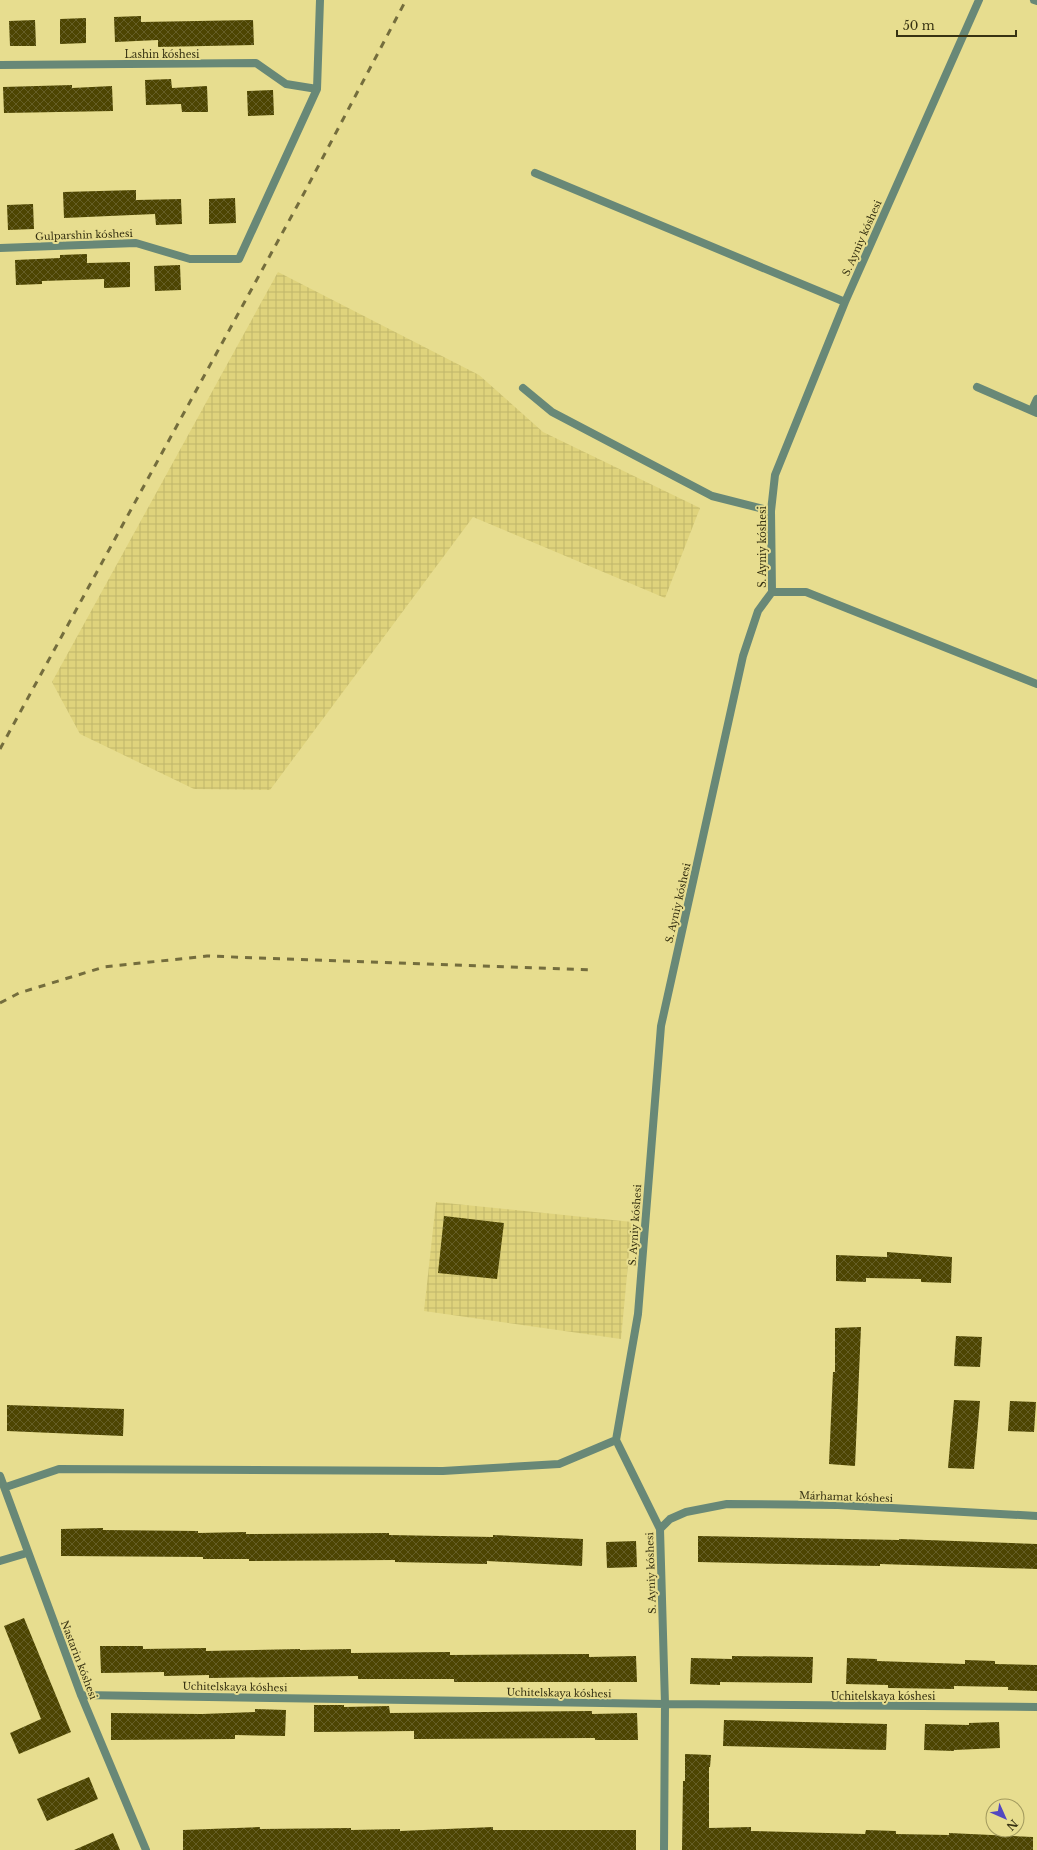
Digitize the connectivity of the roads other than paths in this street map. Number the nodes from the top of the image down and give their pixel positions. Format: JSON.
{"nodes":[{"id":1,"x":320,"y":0,"type":"edge"},
{"id":2,"x":979,"y":0,"type":"edge"},
{"id":3,"x":0,"y":64,"type":"edge"},
{"id":4,"x":317,"y":89,"type":"junction"},
{"id":5,"x":535,"y":173,"type":"dead end"},
{"id":6,"x":0,"y":248,"type":"edge"},
{"id":7,"x":845,"y":302,"type":"junction"},
{"id":8,"x":976,"y":387,"type":"dead end"},
{"id":9,"x":523,"y":388,"type":"dead end"},
{"id":10,"x":1037,"y":399,"type":"edge"},
{"id":11,"x":1035,"y":411,"type":"edge"},
{"id":12,"x":771,"y":511,"type":"junction"},
{"id":13,"x":772,"y":592,"type":"junction"},
{"id":14,"x":1037,"y":684,"type":"edge"},
{"id":15,"x":616,"y":1440,"type":"junction"},
{"id":16,"x":0,"y":1476,"type":"edge"},
{"id":17,"x":6,"y":1487,"type":"junction"},
{"id":18,"x":1037,"y":1516,"type":"edge"},
{"id":19,"x":660,"y":1529,"type":"junction"},
{"id":20,"x":27,"y":1553,"type":"junction"},
{"id":21,"x":0,"y":1561,"type":"edge"},
{"id":22,"x":81,"y":1694,"type":"junction"},
{"id":23,"x":665,"y":1704,"type":"junction"},
{"id":24,"x":1037,"y":1707,"type":"edge"},
{"id":25,"x":146,"y":1850,"type":"edge"},
{"id":26,"x":664,"y":1850,"type":"edge"}],
"edges":[{"from":1,"to":4,"type":"street"},
{"from":2,"to":7,"type":"street","name":"S. Ayniy kóshesi"},
{"from":3,"to":4,"type":"street","name":"Lashin kóshesi"},
{"from":4,"to":6,"type":"street","name":"Gulparshin kóshesi"},
{"from":5,"to":7,"type":"street"},
{"from":7,"to":12,"type":"street","name":"S. Ayniy kóshesi"},
{"from":8,"to":11,"type":"street"},
{"from":9,"to":12,"type":"street"},
{"from":10,"to":11,"type":"street"},
{"from":12,"to":13,"type":"street","name":"S. Ayniy kóshesi"},
{"from":13,"to":14,"type":"street"},
{"from":13,"to":15,"type":"street","name":"S. Ayniy kóshesi"},
{"from":15,"to":17,"type":"street"},
{"from":15,"to":19,"type":"street","name":"S. Ayniy kóshesi"},
{"from":16,"to":17,"type":"street","name":"Nastarin kóshesi"},
{"from":17,"to":20,"type":"street","name":"Nastarin kóshesi"},
{"from":18,"to":19,"type":"street","name":"Márhamat kóshesi"},
{"from":19,"to":23,"type":"street","name":"S. Ayniy kóshesi"},
{"from":20,"to":21,"type":"street"},
{"from":20,"to":22,"type":"street","name":"Nastarin kóshesi"},
{"from":22,"to":23,"type":"street","name":"Uchitelskaya kóshesi"},
{"from":22,"to":25,"type":"street","name":"Nastarin kóshesi"},
{"from":23,"to":24,"type":"street","name":"Uchitelskaya kóshesi"},
{"from":23,"to":26,"type":"street","name":"S. Ayniy kóshesi"}]}
